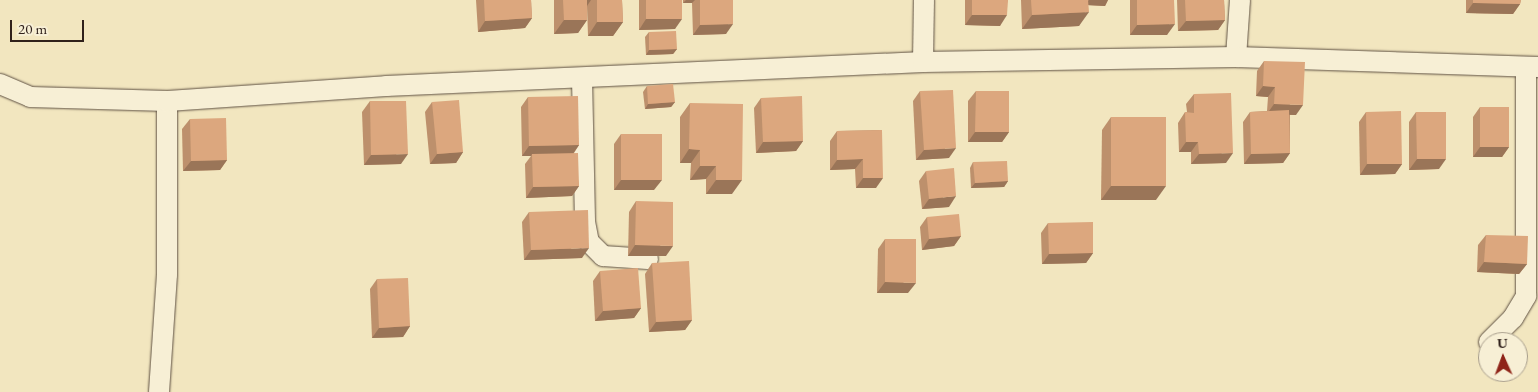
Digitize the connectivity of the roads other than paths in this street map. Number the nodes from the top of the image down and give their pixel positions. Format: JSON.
{"nodes":[{"id":1,"x":924,"y":0,"type":"edge"},
{"id":2,"x":1240,"y":0,"type":"edge"},
{"id":3,"x":1236,"y":57,"type":"junction"},
{"id":4,"x":923,"y":62,"type":"junction"},
{"id":5,"x":1532,"y":67,"type":"edge"},
{"id":6,"x":582,"y":78,"type":"junction"},
{"id":7,"x":0,"y":84,"type":"edge"},
{"id":8,"x":167,"y":101,"type":"junction"},
{"id":9,"x":648,"y":259,"type":"dead end"},
{"id":10,"x":1499,"y":332,"type":"edge"},
{"id":11,"x":159,"y":392,"type":"edge"}],
"edges":[{"from":1,"to":4,"type":"street"},
{"from":2,"to":3,"type":"street"},
{"from":3,"to":4,"type":"street"},
{"from":3,"to":5,"type":"street"},
{"from":4,"to":6,"type":"street"},
{"from":5,"to":10,"type":"street"},
{"from":6,"to":8,"type":"street"},
{"from":6,"to":9,"type":"street"},
{"from":7,"to":8,"type":"street"},
{"from":8,"to":11,"type":"street"}]}
